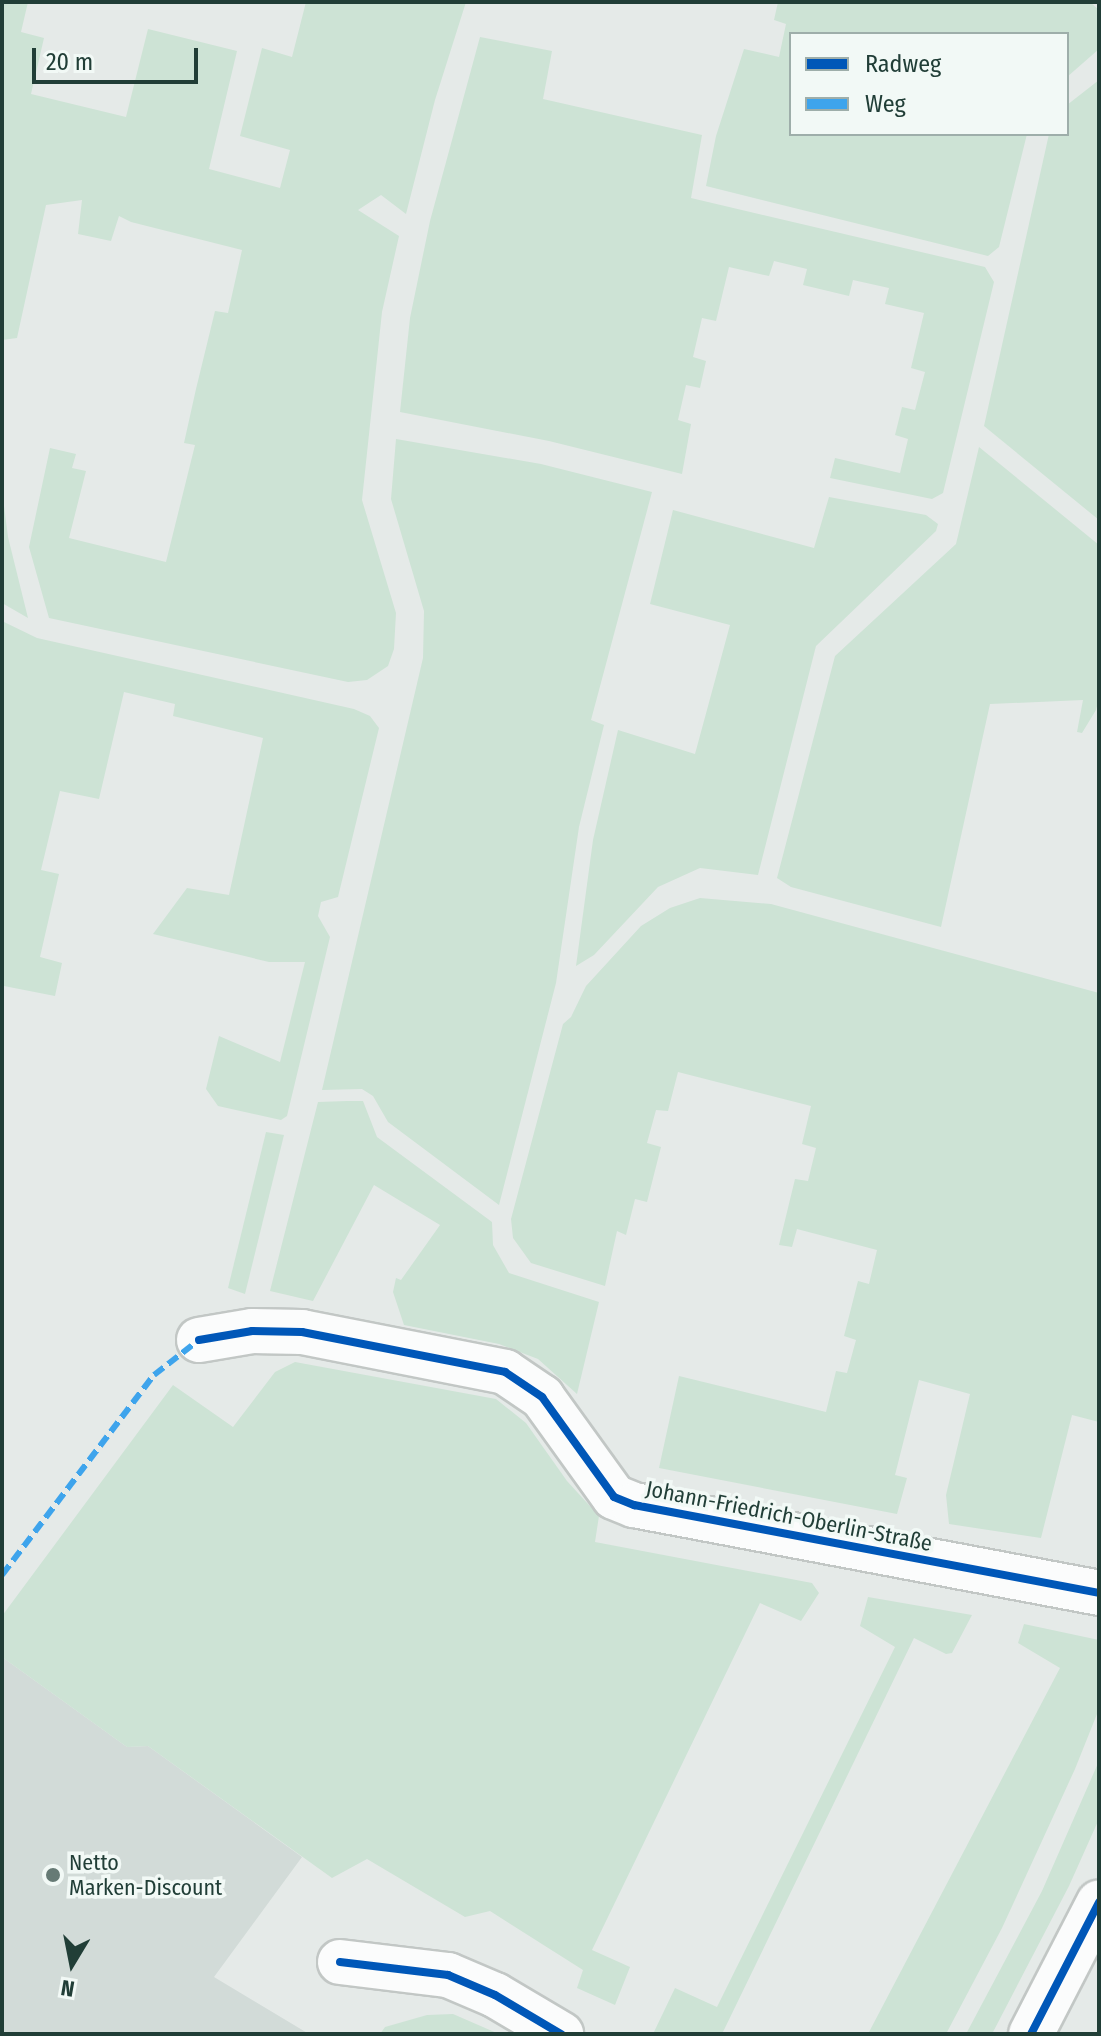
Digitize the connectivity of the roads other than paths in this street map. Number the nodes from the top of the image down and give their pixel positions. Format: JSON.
{"nodes":[{"id":1,"x":199,"y":1340,"type":"dead end"},
{"id":2,"x":1099,"y":1593,"type":"edge"},
{"id":3,"x":1099,"y":1902,"type":"edge"},
{"id":4,"x":340,"y":1962,"type":"dead end"},
{"id":5,"x":561,"y":2034,"type":"edge"},
{"id":6,"x":1031,"y":2034,"type":"edge"}],
"edges":[{"from":1,"to":2,"type":"street","name":"Johann-Friedrich-Oberlin-Straße"},
{"from":3,"to":6,"type":"street"},
{"from":4,"to":5,"type":"street"}]}
